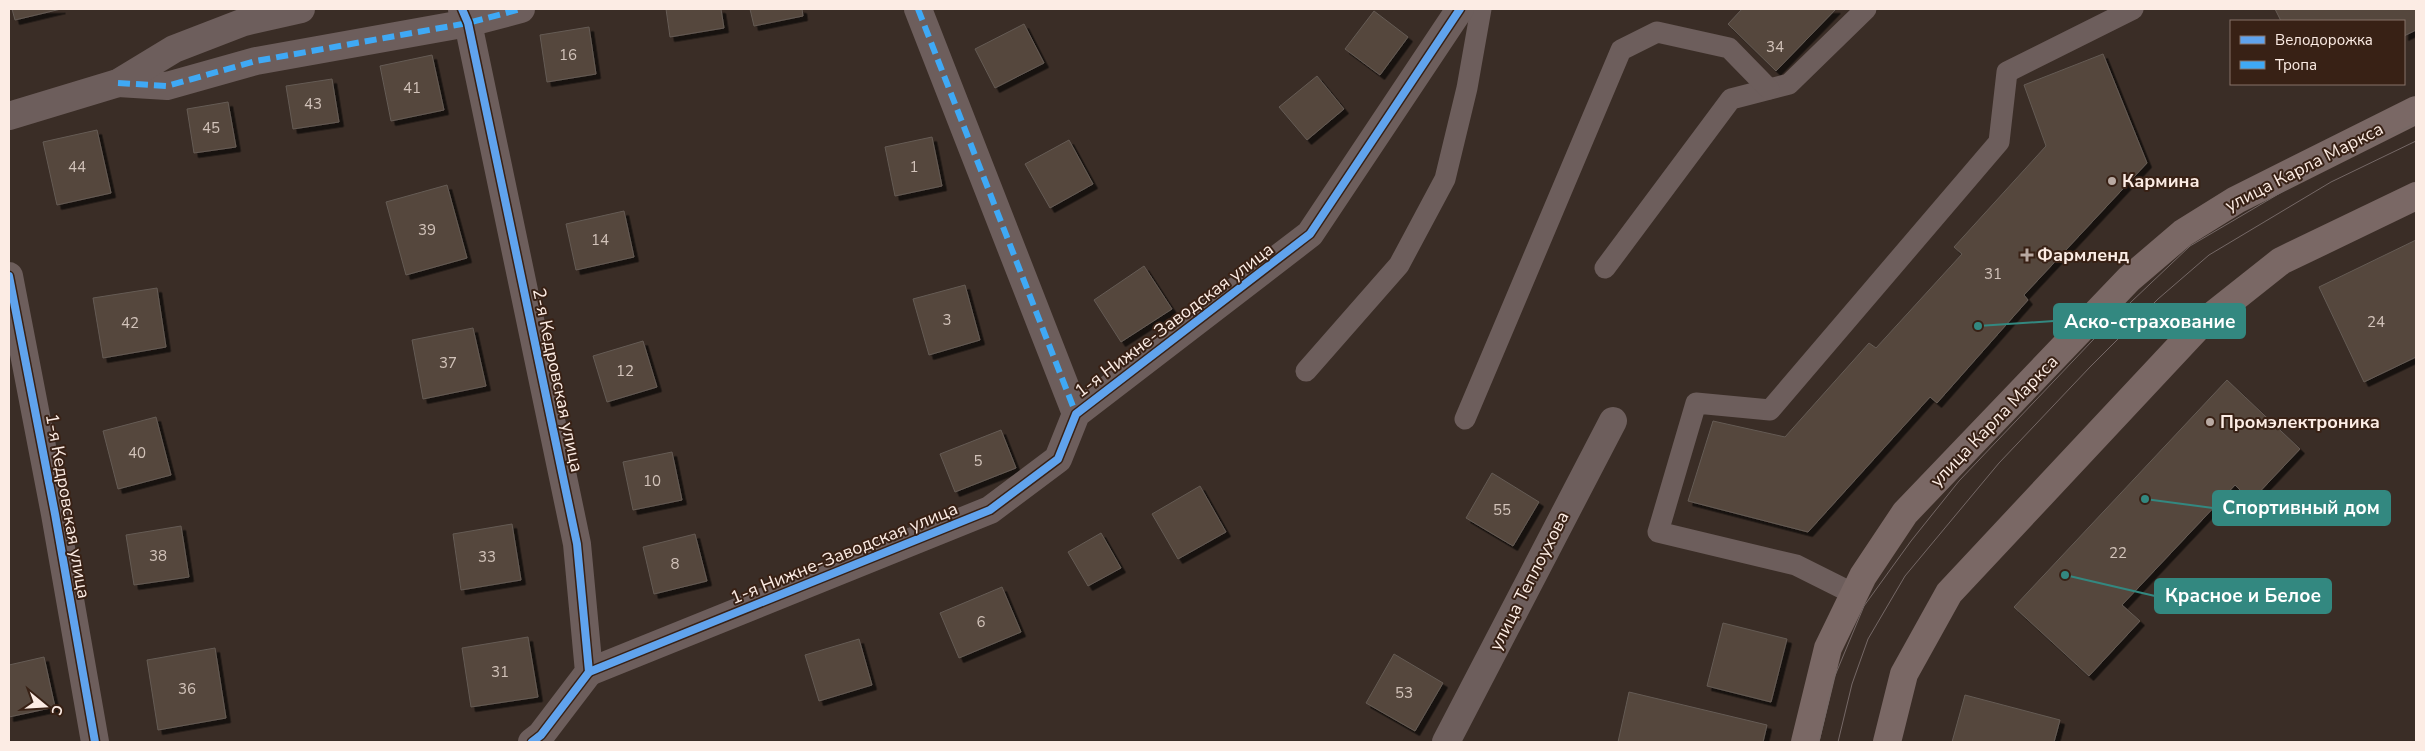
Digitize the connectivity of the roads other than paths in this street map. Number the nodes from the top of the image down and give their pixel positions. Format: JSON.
{"nodes":[{"id":1,"x":301,"y":9,"type":"edge"},
{"id":2,"x":521,"y":9,"type":"edge"},
{"id":3,"x":918,"y":9,"type":"edge"},
{"id":4,"x":1460,"y":9,"type":"edge"},
{"id":5,"x":1481,"y":9,"type":"edge"},
{"id":6,"x":1866,"y":9,"type":"edge"},
{"id":7,"x":2133,"y":9,"type":"edge"},
{"id":8,"x":465,"y":16,"type":"edge"},
{"id":9,"x":118,"y":83,"type":"junction"},
{"id":10,"x":1769,"y":89,"type":"junction"},
{"id":11,"x":2416,"y":110,"type":"edge"},
{"id":12,"x":9,"y":116,"type":"edge"},
{"id":13,"x":2416,"y":196,"type":"edge"},
{"id":14,"x":1605,"y":268,"type":"dead end"},
{"id":15,"x":9,"y":276,"type":"edge"},
{"id":16,"x":1306,"y":372,"type":"dead end"},
{"id":17,"x":1076,"y":414,"type":"junction"},
{"id":18,"x":1465,"y":419,"type":"dead end"},
{"id":19,"x":1613,"y":421,"type":"dead end"},
{"id":20,"x":1854,"y":594,"type":"junction"},
{"id":21,"x":589,"y":672,"type":"junction"},
{"id":22,"x":95,"y":742,"type":"edge"},
{"id":23,"x":532,"y":742,"type":"edge"},
{"id":24,"x":1446,"y":742,"type":"edge"},
{"id":25,"x":1805,"y":742,"type":"edge"},
{"id":26,"x":1887,"y":742,"type":"edge"}],
"edges":[{"from":1,"to":9,"type":"street"},
{"from":2,"to":8,"type":"street"},
{"from":3,"to":17,"type":"street"},
{"from":4,"to":17,"type":"street","name":"1-я Нижне-Заводская улица"},
{"from":5,"to":16,"type":"lane"},
{"from":6,"to":10,"type":"lane"},
{"from":7,"to":20,"type":"lane"},
{"from":8,"to":9,"type":"street"},
{"from":8,"to":21,"type":"street","name":"2-я Кедровская улица"},
{"from":9,"to":12,"type":"street"},
{"from":10,"to":14,"type":"lane"},
{"from":10,"to":18,"type":"lane"},
{"from":11,"to":20,"type":"main road","name":"улица Карла Маркса"},
{"from":13,"to":26,"type":"main road"},
{"from":15,"to":22,"type":"street","name":"1-я Кедровская улица"},
{"from":17,"to":21,"type":"street","name":"1-я Нижне-Заводская улица"},
{"from":19,"to":24,"type":"street","name":"улица Теплоухова"},
{"from":20,"to":25,"type":"main road","name":"улица Карла Маркса"},
{"from":21,"to":23,"type":"street"}]}
